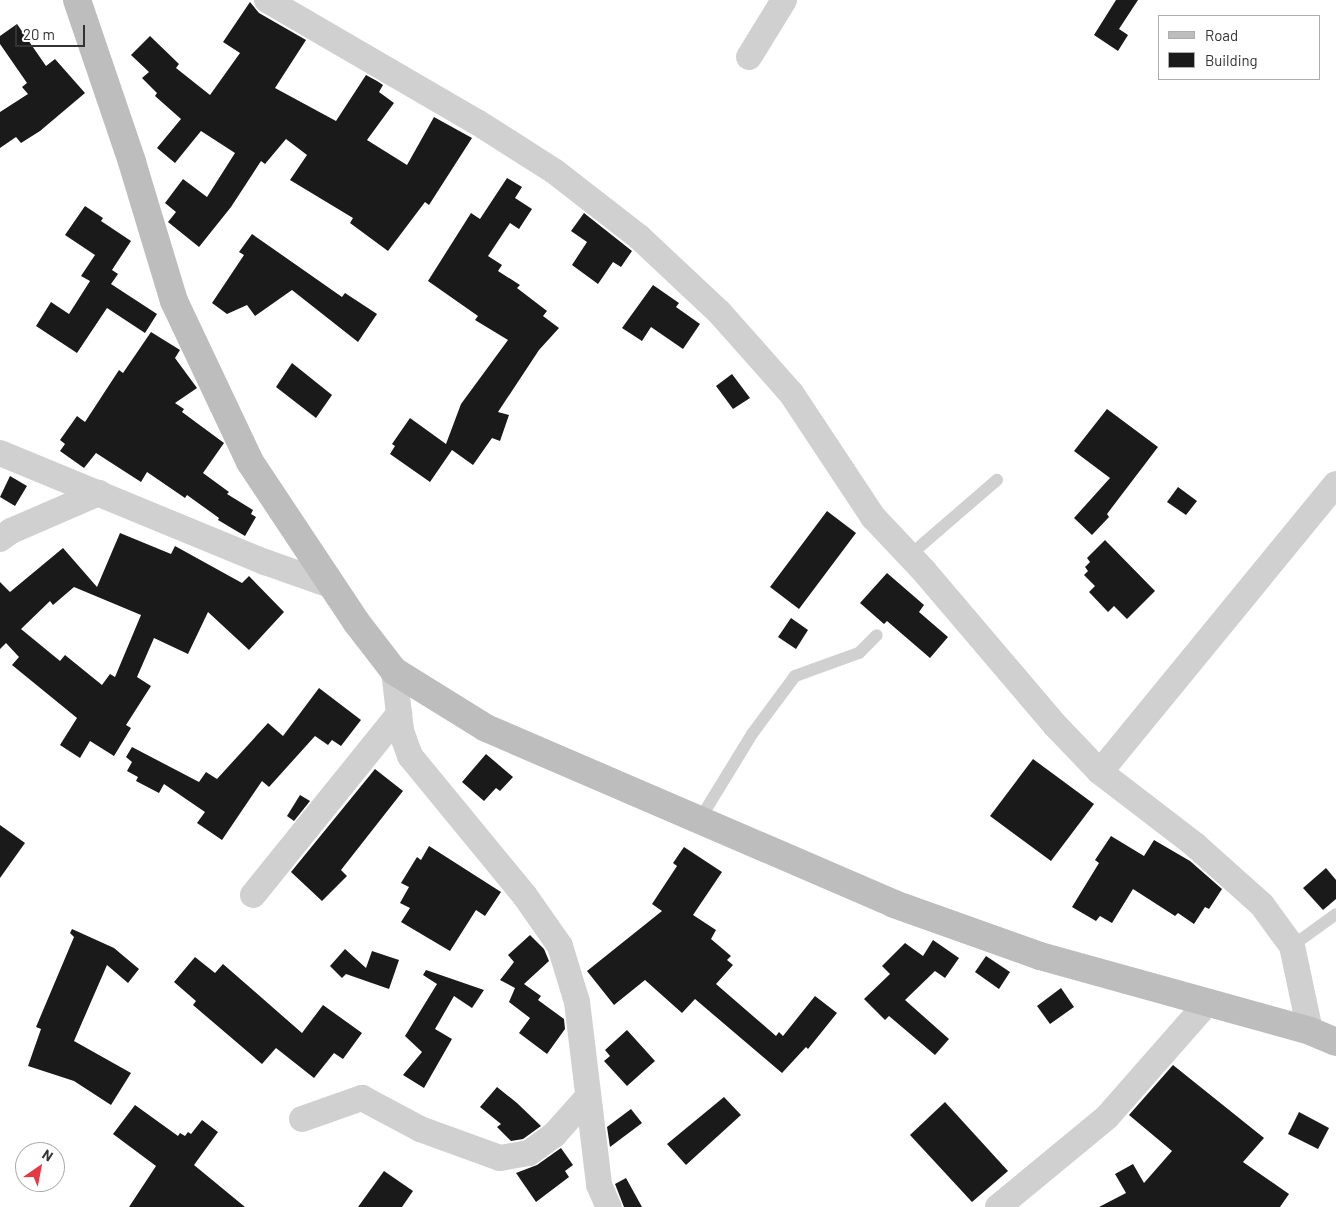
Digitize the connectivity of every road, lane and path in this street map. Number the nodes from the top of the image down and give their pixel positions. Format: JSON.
{"nodes":[{"id":1,"x":76,"y":0,"type":"edge"},
{"id":2,"x":267,"y":0,"type":"edge"},
{"id":3,"x":784,"y":0,"type":"edge"},
{"id":4,"x":749,"y":57,"type":"dead end"},
{"id":5,"x":0,"y":453,"type":"edge"},
{"id":6,"x":997,"y":480,"type":"dead end"},
{"id":7,"x":1336,"y":484,"type":"edge"},
{"id":8,"x":99,"y":493,"type":"junction"},
{"id":9,"x":0,"y":539,"type":"edge"},
{"id":10,"x":910,"y":555,"type":"junction"},
{"id":11,"x":333,"y":586,"type":"junction"},
{"id":12,"x":877,"y":634,"type":"dead end"},
{"id":13,"x":394,"y":671,"type":"junction"},
{"id":14,"x":399,"y":714,"type":"junction"},
{"id":15,"x":1100,"y":772,"type":"junction"},
{"id":16,"x":700,"y":819,"type":"junction"},
{"id":17,"x":253,"y":895,"type":"dead end"},
{"id":18,"x":1336,"y":914,"type":"edge"},
{"id":19,"x":1292,"y":946,"type":"junction"},
{"id":20,"x":1207,"y":1003,"type":"junction"},
{"id":21,"x":1310,"y":1031,"type":"junction"},
{"id":22,"x":1336,"y":1042,"type":"edge"},
{"id":23,"x":587,"y":1098,"type":"junction"},
{"id":24,"x":302,"y":1119,"type":"dead end"},
{"id":25,"x":609,"y":1207,"type":"edge"},
{"id":26,"x":998,"y":1207,"type":"edge"}],
"edges":[{"from":1,"to":11,"type":"street"},
{"from":2,"to":10,"type":"street"},
{"from":3,"to":4,"type":"street"},
{"from":5,"to":8,"type":"street"},
{"from":6,"to":10,"type":"lane"},
{"from":7,"to":15,"type":"street"},
{"from":8,"to":9,"type":"street"},
{"from":8,"to":11,"type":"street"},
{"from":10,"to":15,"type":"street"},
{"from":11,"to":13,"type":"street"},
{"from":12,"to":16,"type":"lane"},
{"from":13,"to":14,"type":"street"},
{"from":13,"to":16,"type":"street"},
{"from":14,"to":17,"type":"street"},
{"from":14,"to":23,"type":"street"},
{"from":15,"to":19,"type":"street"},
{"from":16,"to":20,"type":"street"},
{"from":18,"to":19,"type":"lane"},
{"from":19,"to":21,"type":"street"},
{"from":20,"to":21,"type":"street"},
{"from":20,"to":26,"type":"street"},
{"from":21,"to":22,"type":"street"},
{"from":23,"to":24,"type":"street"},
{"from":23,"to":25,"type":"street"}]}
